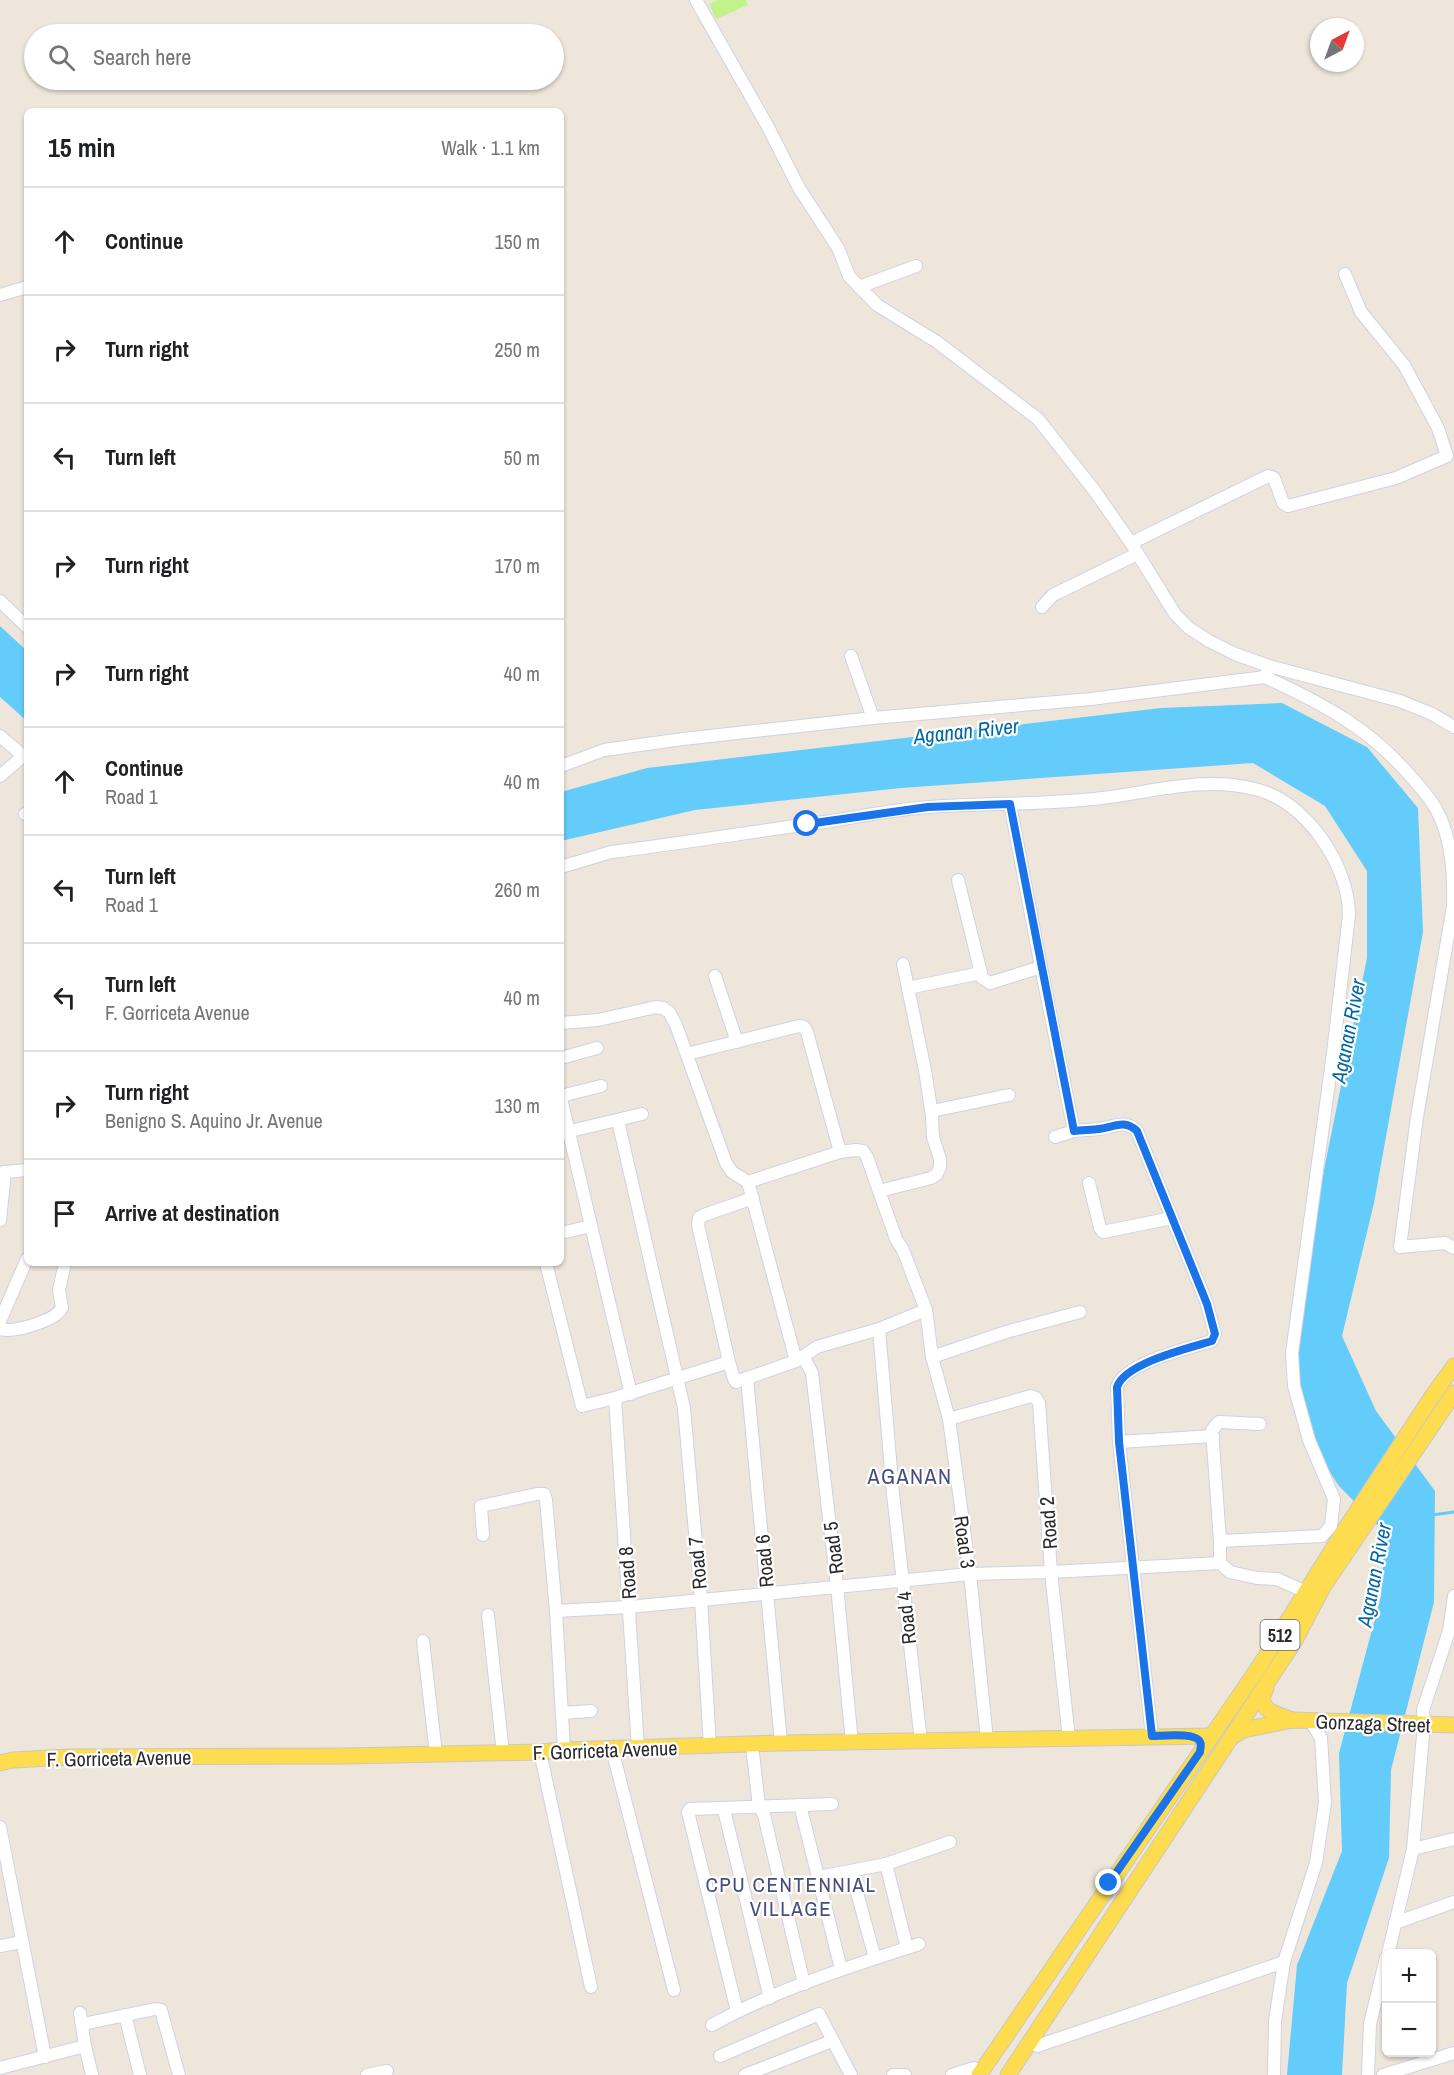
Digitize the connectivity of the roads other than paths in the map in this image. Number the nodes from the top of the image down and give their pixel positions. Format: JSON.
{"nodes":[{"id":1,"x":696,"y":0,"type":"edge"},
{"id":2,"x":916,"y":266,"type":"dead end"},
{"id":3,"x":1345,"y":274,"type":"dead end"},
{"id":4,"x":859,"y":287,"type":"junction"},
{"id":5,"x":24,"y":288,"type":"edge"},
{"id":6,"x":0,"y":295,"type":"edge"},
{"id":7,"x":1134,"y":548,"type":"junction"},
{"id":8,"x":0,"y":602,"type":"edge"},
{"id":9,"x":1042,"y":607,"type":"dead end"},
{"id":10,"x":24,"y":624,"type":"edge"},
{"id":11,"x":851,"y":656,"type":"dead end"},
{"id":12,"x":1267,"y":672,"type":"junction"},
{"id":13,"x":873,"y":718,"type":"junction"},
{"id":14,"x":1454,"y":727,"type":"edge"},
{"id":15,"x":0,"y":736,"type":"edge"},
{"id":16,"x":24,"y":757,"type":"edge"},
{"id":17,"x":24,"y":759,"type":"edge"},
{"id":18,"x":564,"y":765,"type":"edge"},
{"id":19,"x":0,"y":776,"type":"edge"},
{"id":20,"x":1010,"y":804,"type":"junction"},
{"id":21,"x":564,"y":866,"type":"edge"},
{"id":22,"x":958,"y":880,"type":"dead end"},
{"id":23,"x":903,"y":964,"type":"dead end"},
{"id":24,"x":1041,"y":968,"type":"junction"},
{"id":25,"x":981,"y":973,"type":"junction"},
{"id":26,"x":715,"y":976,"type":"dead end"},
{"id":27,"x":908,"y":988,"type":"junction"},
{"id":28,"x":564,"y":1023,"type":"edge"},
{"id":29,"x":737,"y":1042,"type":"junction"},
{"id":30,"x":597,"y":1048,"type":"dead end"},
{"id":31,"x":687,"y":1054,"type":"junction"},
{"id":32,"x":564,"y":1057,"type":"edge"},
{"id":33,"x":601,"y":1086,"type":"dead end"},
{"id":34,"x":1009,"y":1095,"type":"dead end"},
{"id":35,"x":564,"y":1097,"type":"edge"},
{"id":36,"x":932,"y":1111,"type":"junction"},
{"id":37,"x":642,"y":1114,"type":"dead end"},
{"id":38,"x":618,"y":1121,"type":"junction"},
{"id":39,"x":1074,"y":1131,"type":"junction"},
{"id":40,"x":565,"y":1132,"type":"edge"},
{"id":41,"x":1055,"y":1137,"type":"dead end"},
{"id":42,"x":840,"y":1152,"type":"junction"},
{"id":43,"x":24,"y":1170,"type":"edge"},
{"id":44,"x":3,"y":1173,"type":"edge"},
{"id":45,"x":748,"y":1182,"type":"junction"},
{"id":46,"x":1089,"y":1183,"type":"dead end"},
{"id":47,"x":879,"y":1191,"type":"junction"},
{"id":48,"x":753,"y":1198,"type":"junction"},
{"id":49,"x":1172,"y":1218,"type":"junction"},
{"id":50,"x":0,"y":1220,"type":"edge"},
{"id":51,"x":591,"y":1226,"type":"junction"},
{"id":52,"x":564,"y":1232,"type":"edge"},
{"id":53,"x":1454,"y":1248,"type":"edge"},
{"id":54,"x":24,"y":1265,"type":"edge"},
{"id":55,"x":64,"y":1266,"type":"edge"},
{"id":56,"x":547,"y":1266,"type":"edge"},
{"id":57,"x":926,"y":1310,"type":"junction"},
{"id":58,"x":1080,"y":1312,"type":"dead end"},
{"id":59,"x":0,"y":1321,"type":"edge"},
{"id":60,"x":0,"y":1329,"type":"edge"},
{"id":61,"x":879,"y":1329,"type":"junction"},
{"id":62,"x":932,"y":1357,"type":"junction"},
{"id":63,"x":800,"y":1359,"type":"junction"},
{"id":64,"x":729,"y":1362,"type":"junction"},
{"id":65,"x":1454,"y":1366,"type":"edge"},
{"id":66,"x":747,"y":1378,"type":"junction"},
{"id":67,"x":676,"y":1380,"type":"junction"},
{"id":68,"x":1454,"y":1393,"type":"edge"},
{"id":69,"x":631,"y":1394,"type":"junction"},
{"id":70,"x":615,"y":1398,"type":"junction"},
{"id":71,"x":949,"y":1419,"type":"junction"},
{"id":72,"x":1260,"y":1424,"type":"dead end"},
{"id":73,"x":1213,"y":1436,"type":"junction"},
{"id":74,"x":1119,"y":1442,"type":"junction"},
{"id":75,"x":483,"y":1535,"type":"dead end"},
{"id":76,"x":1349,"y":1535,"type":"junction"},
{"id":77,"x":1220,"y":1541,"type":"junction"},
{"id":78,"x":1220,"y":1563,"type":"junction"},
{"id":79,"x":1133,"y":1568,"type":"junction"},
{"id":80,"x":1051,"y":1572,"type":"junction"},
{"id":81,"x":970,"y":1574,"type":"junction"},
{"id":82,"x":902,"y":1581,"type":"junction"},
{"id":83,"x":837,"y":1586,"type":"junction"},
{"id":84,"x":766,"y":1594,"type":"junction"},
{"id":85,"x":1312,"y":1594,"type":"junction"},
{"id":86,"x":1454,"y":1596,"type":"edge"},
{"id":87,"x":701,"y":1600,"type":"junction"},
{"id":88,"x":629,"y":1606,"type":"junction"},
{"id":89,"x":556,"y":1611,"type":"junction"},
{"id":90,"x":488,"y":1614,"type":"dead end"},
{"id":91,"x":423,"y":1641,"type":"dead end"},
{"id":92,"x":1267,"y":1669,"type":"junction"},
{"id":93,"x":591,"y":1711,"type":"dead end"},
{"id":94,"x":562,"y":1713,"type":"junction"},
{"id":95,"x":1292,"y":1720,"type":"junction"},
{"id":96,"x":1310,"y":1720,"type":"junction"},
{"id":97,"x":1422,"y":1724,"type":"junction"},
{"id":98,"x":1454,"y":1725,"type":"edge"},
{"id":99,"x":1185,"y":1735,"type":"junction"},
{"id":100,"x":1152,"y":1736,"type":"junction"},
{"id":101,"x":1210,"y":1736,"type":"junction"},
{"id":102,"x":1069,"y":1739,"type":"junction"},
{"id":103,"x":987,"y":1740,"type":"junction"},
{"id":104,"x":921,"y":1742,"type":"junction"},
{"id":105,"x":1229,"y":1742,"type":"junction"},
{"id":106,"x":781,"y":1743,"type":"junction"},
{"id":107,"x":852,"y":1743,"type":"junction"},
{"id":108,"x":756,"y":1745,"type":"junction"},
{"id":109,"x":710,"y":1746,"type":"junction"},
{"id":110,"x":638,"y":1748,"type":"junction"},
{"id":111,"x":612,"y":1749,"type":"junction"},
{"id":112,"x":564,"y":1750,"type":"junction"},
{"id":113,"x":540,"y":1752,"type":"junction"},
{"id":114,"x":1200,"y":1752,"type":"junction"},
{"id":115,"x":503,"y":1753,"type":"junction"},
{"id":116,"x":436,"y":1754,"type":"junction"},
{"id":117,"x":0,"y":1763,"type":"edge"},
{"id":118,"x":832,"y":1804,"type":"dead end"},
{"id":119,"x":800,"y":1805,"type":"junction"},
{"id":120,"x":763,"y":1809,"type":"junction"},
{"id":121,"x":724,"y":1810,"type":"junction"},
{"id":122,"x":4,"y":1824,"type":"edge"},
{"id":123,"x":1454,"y":1839,"type":"edge"},
{"id":124,"x":950,"y":1842,"type":"dead end"},
{"id":125,"x":1413,"y":1849,"type":"junction"},
{"id":126,"x":886,"y":1864,"type":"junction"},
{"id":127,"x":851,"y":1871,"type":"junction"},
{"id":128,"x":819,"y":1877,"type":"junction"},
{"id":129,"x":1109,"y":1883,"type":"junction"},
{"id":130,"x":1126,"y":1896,"type":"junction"},
{"id":131,"x":1454,"y":1902,"type":"edge"},
{"id":132,"x":1395,"y":1923,"type":"junction"},
{"id":133,"x":22,"y":1942,"type":"junction"},
{"id":134,"x":0,"y":1946,"type":"edge"},
{"id":135,"x":1389,"y":1949,"type":"edge"},
{"id":136,"x":875,"y":1958,"type":"junction"},
{"id":137,"x":1284,"y":1962,"type":"junction"},
{"id":138,"x":842,"y":1969,"type":"junction"},
{"id":139,"x":1382,"y":1974,"type":"edge"},
{"id":140,"x":804,"y":1984,"type":"junction"},
{"id":141,"x":591,"y":1987,"type":"dead end"},
{"id":142,"x":674,"y":1990,"type":"dead end"},
{"id":143,"x":770,"y":1998,"type":"junction"},
{"id":144,"x":737,"y":2011,"type":"junction"},
{"id":145,"x":125,"y":2015,"type":"junction"},
{"id":146,"x":712,"y":2025,"type":"dead end"},
{"id":147,"x":831,"y":2041,"type":"junction"},
{"id":148,"x":1029,"y":2043,"type":"junction"},
{"id":149,"x":85,"y":2046,"type":"junction"},
{"id":150,"x":1454,"y":2053,"type":"edge"},
{"id":151,"x":720,"y":2056,"type":"dead end"},
{"id":152,"x":45,"y":2057,"type":"junction"},
{"id":153,"x":0,"y":2068,"type":"edge"},
{"id":154,"x":387,"y":2071,"type":"dead end"},
{"id":155,"x":980,"y":2073,"type":"edge"},
{"id":156,"x":92,"y":2075,"type":"edge"},
{"id":157,"x":140,"y":2075,"type":"edge"},
{"id":158,"x":178,"y":2075,"type":"edge"},
{"id":159,"x":367,"y":2075,"type":"edge"},
{"id":160,"x":745,"y":2075,"type":"edge"},
{"id":161,"x":851,"y":2075,"type":"edge"},
{"id":162,"x":893,"y":2075,"type":"edge"},
{"id":163,"x":905,"y":2075,"type":"edge"},
{"id":164,"x":952,"y":2075,"type":"edge"},
{"id":165,"x":1008,"y":2075,"type":"edge"},
{"id":166,"x":1274,"y":2075,"type":"edge"},
{"id":167,"x":1368,"y":2075,"type":"edge"},
{"id":168,"x":1383,"y":2075,"type":"edge"}],
"edges":[{"from":1,"to":4,"type":"street"},
{"from":2,"to":4,"type":"street"},
{"from":3,"to":7,"type":"street"},
{"from":4,"to":7,"type":"street"},
{"from":5,"to":6,"type":"street"},
{"from":7,"to":9,"type":"street"},
{"from":7,"to":12,"type":"street"},
{"from":8,"to":10,"type":"street"},
{"from":11,"to":13,"type":"street"},
{"from":12,"to":13,"type":"street"},
{"from":12,"to":14,"type":"street"},
{"from":12,"to":53,"type":"street"},
{"from":13,"to":18,"type":"street"},
{"from":15,"to":16,"type":"street"},
{"from":17,"to":19,"type":"street"},
{"from":20,"to":21,"type":"street"},
{"from":20,"to":24,"type":"street"},
{"from":20,"to":77,"type":"street"},
{"from":22,"to":25,"type":"street"},
{"from":23,"to":27,"type":"street"},
{"from":24,"to":25,"type":"street"},
{"from":24,"to":39,"type":"street"},
{"from":25,"to":27,"type":"street"},
{"from":26,"to":29,"type":"street"},
{"from":27,"to":36,"type":"street"},
{"from":28,"to":31,"type":"street"},
{"from":29,"to":31,"type":"street"},
{"from":29,"to":42,"type":"street"},
{"from":30,"to":32,"type":"street"},
{"from":31,"to":45,"type":"street"},
{"from":33,"to":35,"type":"street"},
{"from":34,"to":36,"type":"street"},
{"from":36,"to":47,"type":"street"},
{"from":37,"to":38,"type":"street"},
{"from":38,"to":40,"type":"street"},
{"from":38,"to":67,"type":"street","name":"Road 7"},
{"from":39,"to":41,"type":"street"},
{"from":39,"to":49,"type":"street"},
{"from":40,"to":51,"type":"street"},
{"from":42,"to":45,"type":"street"},
{"from":42,"to":47,"type":"street","name":"Road 3"},
{"from":43,"to":44,"type":"street"},
{"from":44,"to":50,"type":"street"},
{"from":45,"to":48,"type":"street","name":"Road 5"},
{"from":46,"to":49,"type":"street"},
{"from":47,"to":57,"type":"street","name":"Road 3"},
{"from":48,"to":63,"type":"street","name":"Road 5"},
{"from":48,"to":64,"type":"street"},
{"from":49,"to":74,"type":"street"},
{"from":51,"to":52,"type":"street"},
{"from":51,"to":69,"type":"street"},
{"from":54,"to":59,"type":"street"},
{"from":55,"to":60,"type":"street"},
{"from":56,"to":70,"type":"street"},
{"from":57,"to":61,"type":"street"},
{"from":57,"to":62,"type":"street","name":"Road 3"},
{"from":58,"to":62,"type":"street"},
{"from":61,"to":63,"type":"street"},
{"from":61,"to":82,"type":"street","name":"Road 4"},
{"from":62,"to":71,"type":"street","name":"Road 3"},
{"from":63,"to":66,"type":"street"},
{"from":63,"to":83,"type":"street","name":"Road 5"},
{"from":64,"to":66,"type":"street"},
{"from":64,"to":67,"type":"street"},
{"from":65,"to":76,"type":"main road","number":"512"},
{"from":66,"to":84,"type":"street","name":"Road 6"},
{"from":67,"to":69,"type":"street"},
{"from":67,"to":87,"type":"street","name":"Road 7"},
{"from":68,"to":76,"type":"main road","number":"512"},
{"from":69,"to":70,"type":"street"},
{"from":70,"to":88,"type":"street","name":"Road 8"},
{"from":71,"to":80,"type":"street","name":"Road 2"},
{"from":71,"to":81,"type":"street","name":"Road 3"},
{"from":72,"to":73,"type":"street"},
{"from":73,"to":74,"type":"street"},
{"from":73,"to":77,"type":"street"},
{"from":74,"to":79,"type":"street"},
{"from":75,"to":89,"type":"street"},
{"from":76,"to":85,"type":"main road","number":"512"},
{"from":77,"to":78,"type":"street"},
{"from":78,"to":79,"type":"street"},
{"from":78,"to":85,"type":"street"},
{"from":79,"to":80,"type":"street"},
{"from":79,"to":100,"type":"street"},
{"from":80,"to":81,"type":"street"},
{"from":80,"to":102,"type":"street","name":"Road 2"},
{"from":81,"to":82,"type":"street"},
{"from":81,"to":103,"type":"street","name":"Road 3"},
{"from":82,"to":83,"type":"street"},
{"from":82,"to":104,"type":"street","name":"Road 4"},
{"from":83,"to":84,"type":"street"},
{"from":83,"to":107,"type":"street","name":"Road 5"},
{"from":84,"to":87,"type":"street"},
{"from":84,"to":106,"type":"street","name":"Road 6"},
{"from":85,"to":92,"type":"main road","number":"512"},
{"from":86,"to":97,"type":"street"},
{"from":87,"to":88,"type":"street"},
{"from":87,"to":109,"type":"street","name":"Road 7"},
{"from":88,"to":89,"type":"street"},
{"from":88,"to":110,"type":"street","name":"Road 8"},
{"from":89,"to":94,"type":"street"},
{"from":90,"to":115,"type":"street"},
{"from":91,"to":116,"type":"street"},
{"from":92,"to":95,"type":"main road"},
{"from":92,"to":101,"type":"main road","number":"512"},
{"from":92,"to":105,"type":"main road","number":"512"},
{"from":93,"to":94,"type":"street"},
{"from":94,"to":112,"type":"street"},
{"from":95,"to":96,"type":"main road","name":"Gonzaga Street"},
{"from":95,"to":105,"type":"main road","name":"Gonzaga Street"},
{"from":96,"to":97,"type":"main road","name":"Gonzaga Street"},
{"from":96,"to":137,"type":"street"},
{"from":97,"to":98,"type":"main road","name":"Gonzaga Street"},
{"from":97,"to":125,"type":"street"},
{"from":99,"to":100,"type":"main road","name":"F. Gorriceta Avenue"},
{"from":99,"to":101,"type":"main road","name":"F. Gorriceta Avenue"},
{"from":99,"to":114,"type":"main road"},
{"from":100,"to":102,"type":"main road","name":"F. Gorriceta Avenue"},
{"from":101,"to":114,"type":"main road","number":"512"},
{"from":102,"to":103,"type":"main road","name":"F. Gorriceta Avenue"},
{"from":103,"to":104,"type":"main road","name":"F. Gorriceta Avenue"},
{"from":104,"to":107,"type":"main road","name":"F. Gorriceta Avenue"},
{"from":105,"to":130,"type":"main road","number":"512"},
{"from":106,"to":107,"type":"main road","name":"F. Gorriceta Avenue"},
{"from":106,"to":108,"type":"main road","name":"F. Gorriceta Avenue"},
{"from":108,"to":109,"type":"main road","name":"F. Gorriceta Avenue"},
{"from":108,"to":120,"type":"street"},
{"from":109,"to":110,"type":"main road","name":"F. Gorriceta Avenue"},
{"from":110,"to":111,"type":"main road","name":"F. Gorriceta Avenue"},
{"from":111,"to":112,"type":"main road","name":"F. Gorriceta Avenue"},
{"from":111,"to":142,"type":"street"},
{"from":112,"to":113,"type":"main road","name":"F. Gorriceta Avenue"},
{"from":113,"to":115,"type":"main road","name":"F. Gorriceta Avenue"},
{"from":113,"to":141,"type":"street"},
{"from":114,"to":129,"type":"main road","number":"512"},
{"from":115,"to":116,"type":"main road","name":"F. Gorriceta Avenue"},
{"from":116,"to":117,"type":"main road","name":"F. Gorriceta Avenue"},
{"from":118,"to":119,"type":"street"},
{"from":119,"to":120,"type":"street"},
{"from":119,"to":128,"type":"street"},
{"from":120,"to":121,"type":"street"},
{"from":120,"to":140,"type":"street"},
{"from":121,"to":143,"type":"street"},
{"from":121,"to":144,"type":"street"},
{"from":122,"to":133,"type":"street"},
{"from":123,"to":125,"type":"street"},
{"from":124,"to":126,"type":"street"},
{"from":125,"to":132,"type":"street"},
{"from":126,"to":127,"type":"street"},
{"from":126,"to":136,"type":"street"},
{"from":127,"to":128,"type":"street"},
{"from":127,"to":136,"type":"street"},
{"from":128,"to":138,"type":"street"},
{"from":129,"to":130,"type":"main road"},
{"from":129,"to":155,"type":"main road","number":"512"},
{"from":130,"to":148,"type":"main road","number":"512"},
{"from":131,"to":132,"type":"street"},
{"from":132,"to":135,"type":"street"},
{"from":133,"to":134,"type":"street"},
{"from":133,"to":152,"type":"street"},
{"from":136,"to":138,"type":"street"},
{"from":137,"to":148,"type":"street"},
{"from":137,"to":166,"type":"street"},
{"from":138,"to":140,"type":"street"},
{"from":139,"to":167,"type":"street"},
{"from":140,"to":143,"type":"street"},
{"from":143,"to":144,"type":"street"},
{"from":144,"to":146,"type":"street"},
{"from":145,"to":149,"type":"street"},
{"from":145,"to":157,"type":"street"},
{"from":145,"to":158,"type":"street"},
{"from":147,"to":151,"type":"street"},
{"from":147,"to":160,"type":"street"},
{"from":147,"to":161,"type":"street"},
{"from":148,"to":165,"type":"main road","number":"512"},
{"from":149,"to":152,"type":"street"},
{"from":149,"to":156,"type":"street"},
{"from":150,"to":168,"type":"street"},
{"from":152,"to":153,"type":"street"},
{"from":154,"to":159,"type":"street"},
{"from":155,"to":164,"type":"street"},
{"from":162,"to":163,"type":"street"}]}
